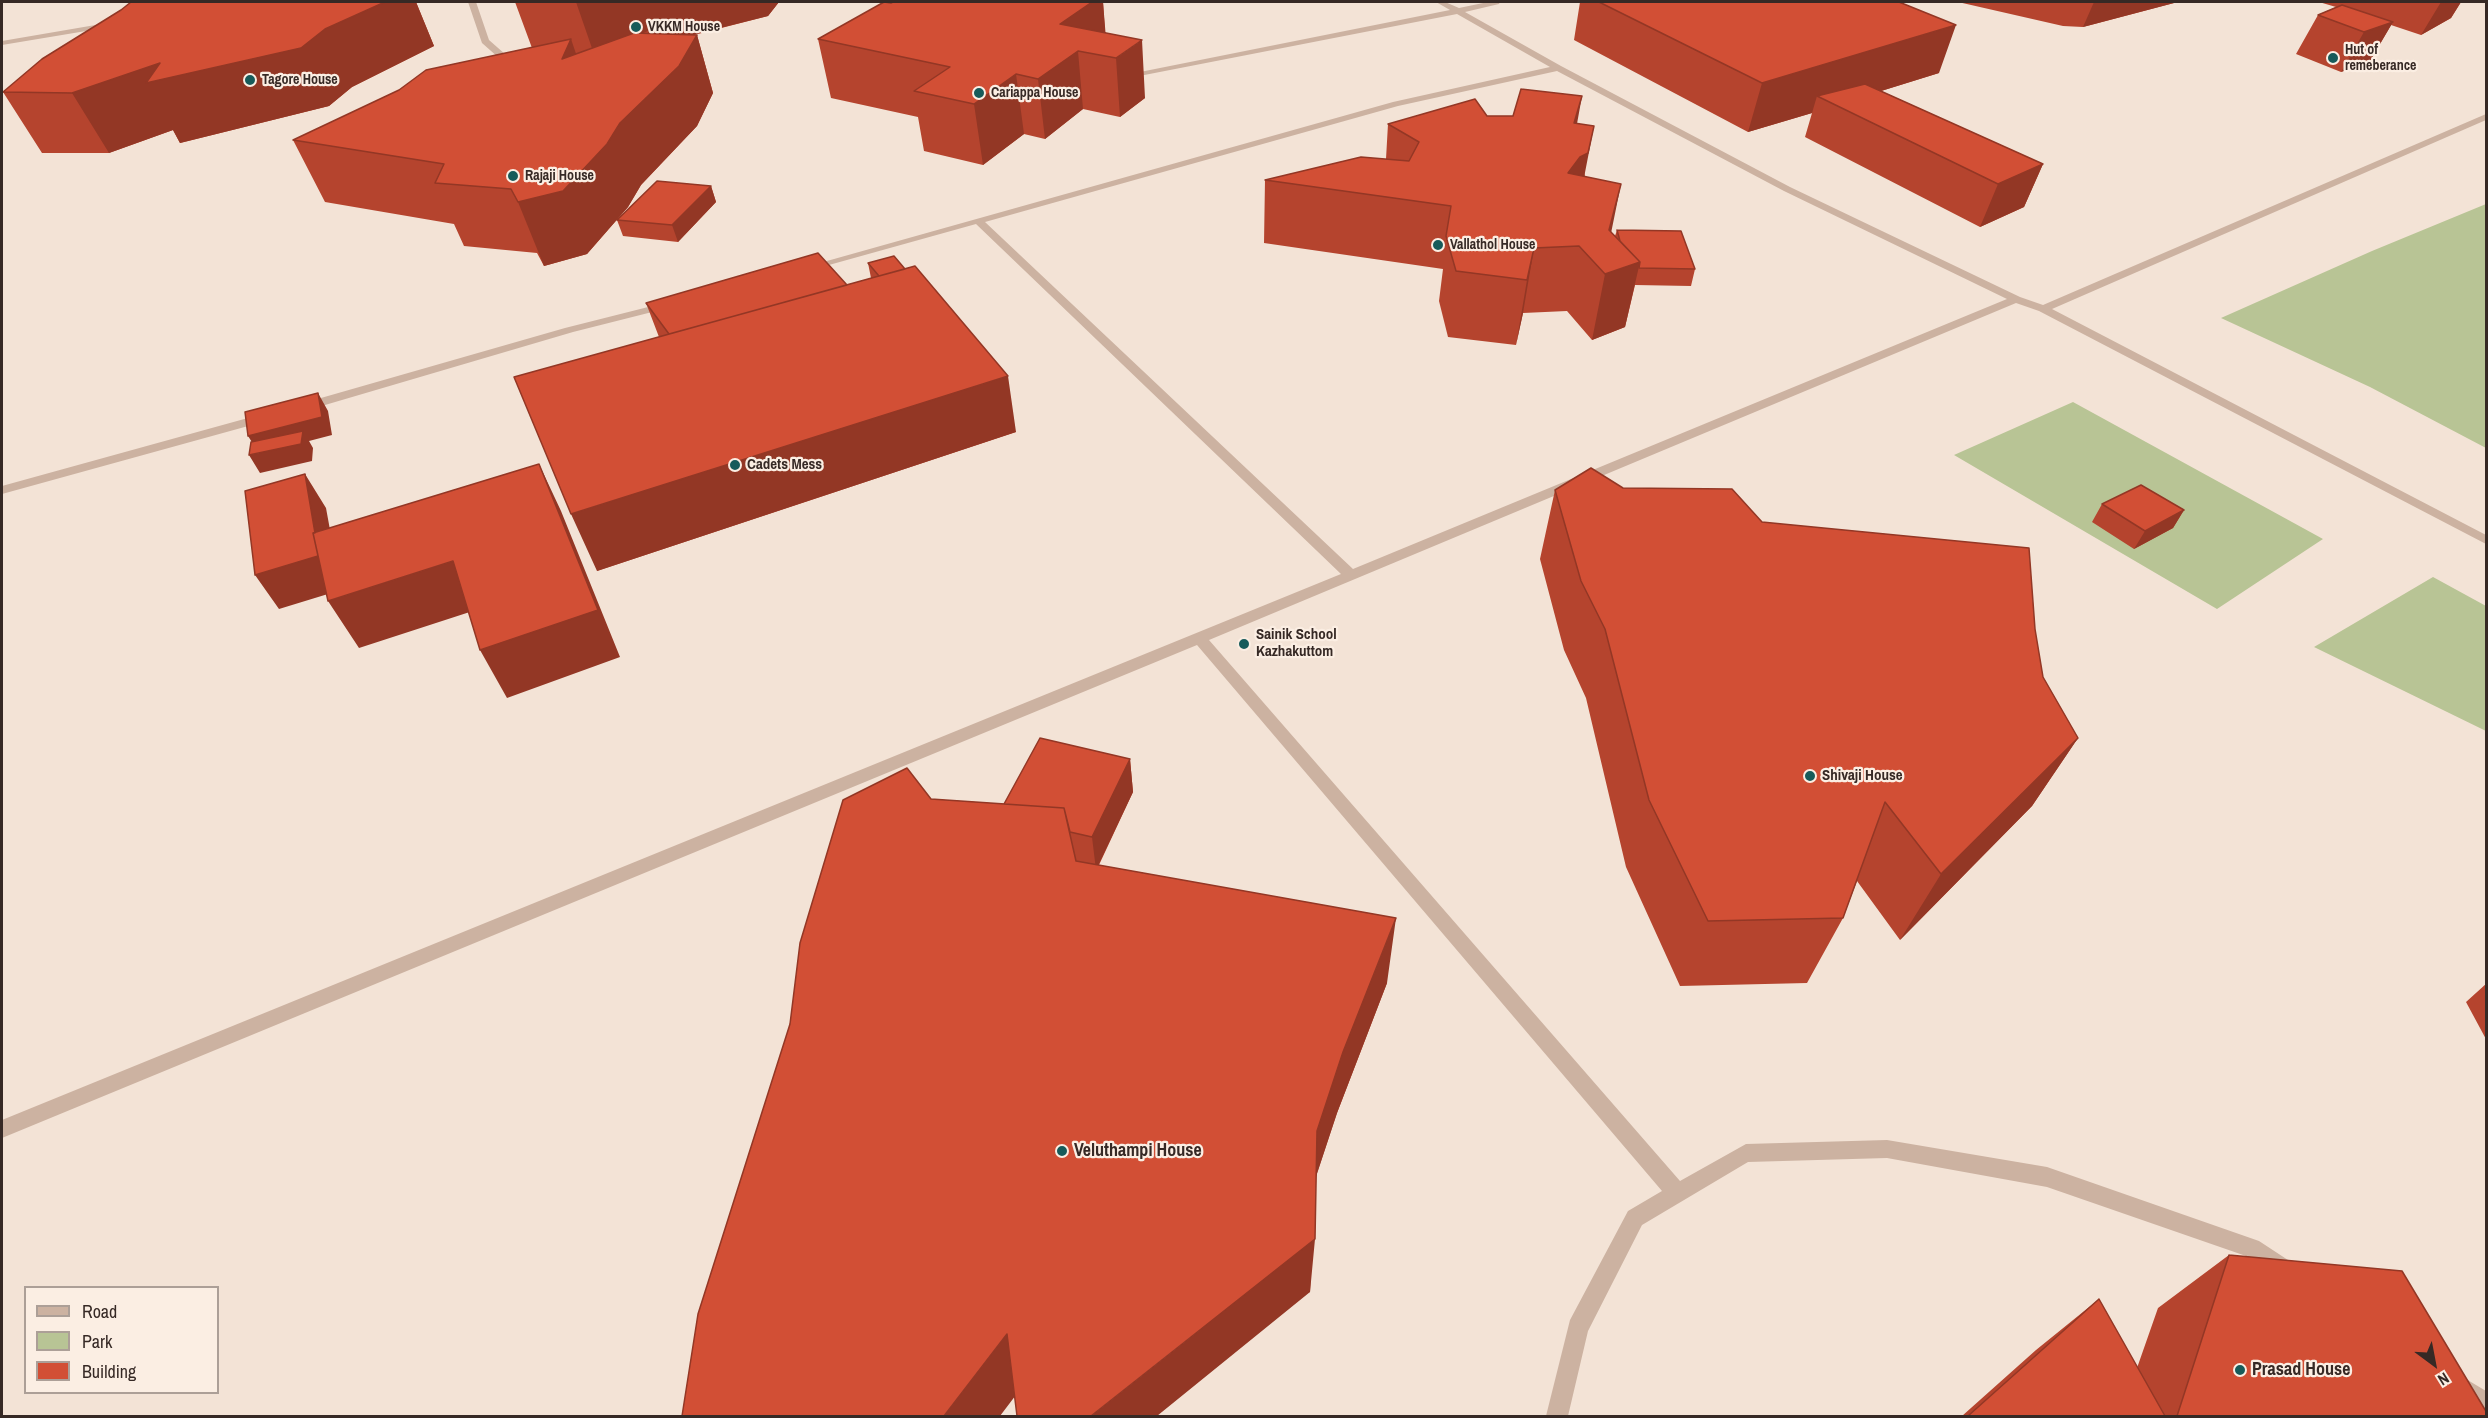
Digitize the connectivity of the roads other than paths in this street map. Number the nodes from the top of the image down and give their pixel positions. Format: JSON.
{"nodes":[{"id":1,"x":472,"y":2,"type":"edge"},
{"id":2,"x":1440,"y":2,"type":"edge"},
{"id":3,"x":1496,"y":2,"type":"edge"},
{"id":4,"x":1458,"y":11,"type":"junction"},
{"id":5,"x":127,"y":21,"type":"edge"},
{"id":6,"x":2,"y":43,"type":"edge"},
{"id":7,"x":522,"y":67,"type":"edge"},
{"id":8,"x":1558,"y":68,"type":"junction"},
{"id":9,"x":1129,"y":75,"type":"edge"},
{"id":10,"x":2487,"y":117,"type":"edge"},
{"id":11,"x":978,"y":221,"type":"junction"},
{"id":12,"x":796,"y":271,"type":"edge"},
{"id":13,"x":2016,"y":299,"type":"junction"},
{"id":14,"x":682,"y":301,"type":"edge"},
{"id":15,"x":2043,"y":309,"type":"junction"},
{"id":16,"x":287,"y":411,"type":"edge"},
{"id":17,"x":276,"y":414,"type":"edge"},
{"id":18,"x":2,"y":490,"type":"edge"},
{"id":19,"x":2487,"y":540,"type":"edge"},
{"id":20,"x":1351,"y":575,"type":"junction"},
{"id":21,"x":1199,"y":638,"type":"junction"},
{"id":22,"x":2,"y":1129,"type":"edge"},
{"id":23,"x":1677,"y":1193,"type":"junction"},
{"id":24,"x":2301,"y":1281,"type":"edge"},
{"id":25,"x":2447,"y":1378,"type":"edge"},
{"id":26,"x":2487,"y":1404,"type":"edge"},
{"id":27,"x":1557,"y":1416,"type":"edge"}],
"edges":[{"from":1,"to":7,"type":"lane"},
{"from":2,"to":4,"type":"lane"},
{"from":3,"to":4,"type":"lane"},
{"from":4,"to":8,"type":"lane"},
{"from":4,"to":9,"type":"lane"},
{"from":5,"to":6,"type":"lane"},
{"from":8,"to":11,"type":"lane"},
{"from":8,"to":13,"type":"lane"},
{"from":10,"to":15,"type":"lane"},
{"from":11,"to":12,"type":"lane"},
{"from":11,"to":20,"type":"lane"},
{"from":13,"to":15,"type":"lane"},
{"from":13,"to":20,"type":"lane"},
{"from":14,"to":16,"type":"lane"},
{"from":15,"to":19,"type":"lane"},
{"from":17,"to":18,"type":"lane"},
{"from":20,"to":21,"type":"lane"},
{"from":21,"to":22,"type":"lane"},
{"from":21,"to":23,"type":"lane"},
{"from":23,"to":24,"type":"lane"},
{"from":23,"to":27,"type":"lane"},
{"from":25,"to":26,"type":"lane"}]}
